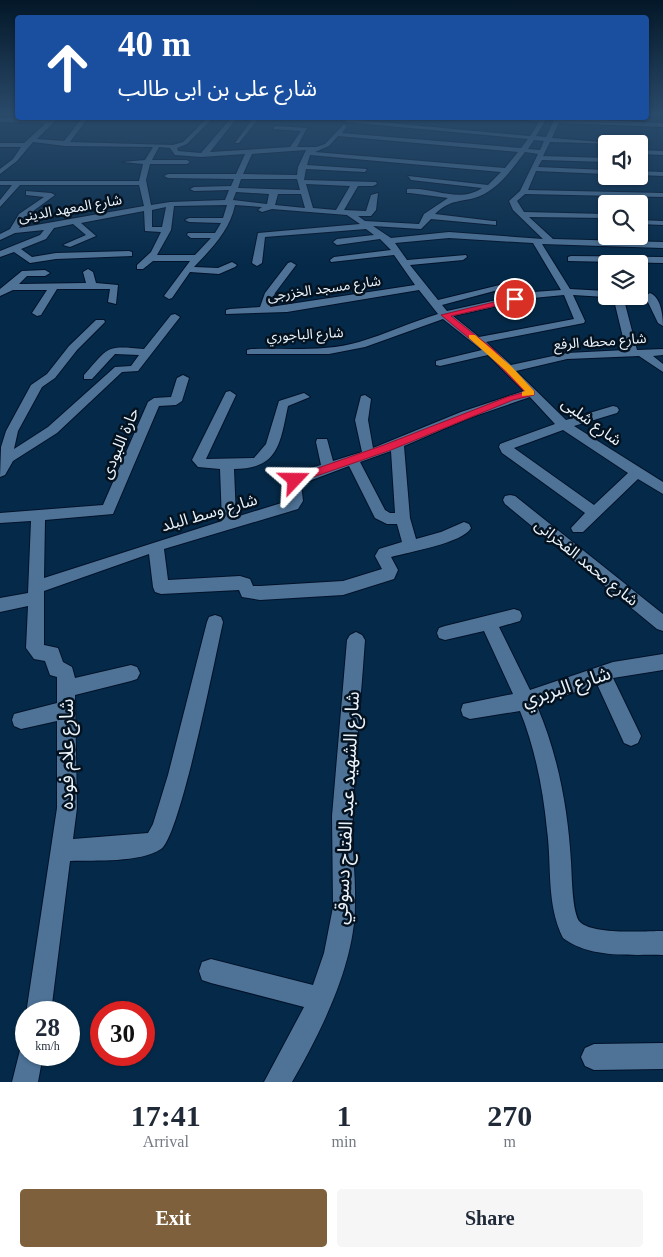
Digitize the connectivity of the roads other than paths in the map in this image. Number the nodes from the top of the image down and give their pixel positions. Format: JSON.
{"nodes":[{"id":1,"x":146,"y":164,"type":"edge"},
{"id":2,"x":419,"y":164,"type":"edge"},
{"id":3,"x":510,"y":164,"type":"edge"},
{"id":4,"x":536,"y":164,"type":"edge"},
{"id":5,"x":243,"y":167,"type":"joint"},
{"id":6,"x":252,"y":167,"type":"dead end"},
{"id":7,"x":301,"y":167,"type":"junction"},
{"id":8,"x":291,"y":168,"type":"dead end"},
{"id":9,"x":218,"y":169,"type":"dead end"},
{"id":10,"x":534,"y":169,"type":"junction"},
{"id":11,"x":365,"y":170,"type":"dead end"},
{"id":12,"x":505,"y":170,"type":"junction"},
{"id":13,"x":598,"y":172,"type":"edge"},
{"id":14,"x":648,"y":173,"type":"edge"},
{"id":15,"x":193,"y":174,"type":"junction"},
{"id":16,"x":663,"y":174,"type":"edge"},
{"id":17,"x":152,"y":175,"type":"dead end"},
{"id":18,"x":168,"y":176,"type":"dead end"},
{"id":19,"x":142,"y":179,"type":"junction"},
{"id":20,"x":211,"y":179,"type":"junction"},
{"id":21,"x":300,"y":179,"type":"junction"},
{"id":22,"x":18,"y":183,"type":"junction"},
{"id":23,"x":0,"y":184,"type":"edge"},
{"id":24,"x":236,"y":184,"type":"junction"},
{"id":25,"x":355,"y":184,"type":"junction"},
{"id":26,"x":373,"y":184,"type":"dead end"},
{"id":27,"x":409,"y":187,"type":"junction"},
{"id":28,"x":489,"y":187,"type":"junction"},
{"id":29,"x":194,"y":189,"type":"junction"},
{"id":30,"x":276,"y":192,"type":"junction"},
{"id":31,"x":303,"y":192,"type":"junction"},
{"id":32,"x":482,"y":192,"type":"junction"},
{"id":33,"x":523,"y":192,"type":"junction"},
{"id":34,"x":10,"y":193,"type":"junction"},
{"id":35,"x":375,"y":195,"type":"dead end"},
{"id":36,"x":663,"y":195,"type":"edge"},
{"id":37,"x":460,"y":198,"type":"junction"},
{"id":38,"x":515,"y":199,"type":"junction"},
{"id":39,"x":230,"y":202,"type":"junction"},
{"id":40,"x":446,"y":202,"type":"junction"},
{"id":41,"x":598,"y":202,"type":"edge"},
{"id":42,"x":192,"y":203,"type":"junction"},
{"id":43,"x":0,"y":204,"type":"edge"},
{"id":44,"x":170,"y":204,"type":"junction"},
{"id":45,"x":148,"y":207,"type":"junction"},
{"id":46,"x":271,"y":207,"type":"junction"},
{"id":47,"x":309,"y":208,"type":"junction"},
{"id":48,"x":251,"y":210,"type":"dead end"},
{"id":49,"x":344,"y":212,"type":"junction"},
{"id":50,"x":427,"y":216,"type":"junction"},
{"id":51,"x":598,"y":216,"type":"edge"},
{"id":52,"x":648,"y":216,"type":"edge"},
{"id":53,"x":525,"y":217,"type":"junction"},
{"id":54,"x":663,"y":217,"type":"edge"},
{"id":55,"x":190,"y":220,"type":"dead end"},
{"id":56,"x":468,"y":221,"type":"junction"},
{"id":57,"x":75,"y":222,"type":"junction"},
{"id":58,"x":227,"y":222,"type":"junction"},
{"id":59,"x":598,"y":222,"type":"edge"},
{"id":60,"x":648,"y":222,"type":"edge"},
{"id":61,"x":663,"y":223,"type":"edge"},
{"id":62,"x":365,"y":224,"type":"junction"},
{"id":63,"x":493,"y":224,"type":"dead end"},
{"id":64,"x":51,"y":226,"type":"junction"},
{"id":65,"x":167,"y":230,"type":"junction"},
{"id":66,"x":13,"y":231,"type":"junction"},
{"id":67,"x":598,"y":234,"type":"edge"},
{"id":68,"x":191,"y":235,"type":"dead end"},
{"id":69,"x":648,"y":235,"type":"edge"},
{"id":70,"x":663,"y":235,"type":"edge"},
{"id":71,"x":217,"y":236,"type":"junction"},
{"id":72,"x":464,"y":236,"type":"junction"},
{"id":73,"x":0,"y":237,"type":"edge"},
{"id":74,"x":538,"y":237,"type":"junction"},
{"id":75,"x":386,"y":239,"type":"junction"},
{"id":76,"x":337,"y":242,"type":"dead end"},
{"id":77,"x":67,"y":245,"type":"dead end"},
{"id":78,"x":663,"y":245,"type":"edge"},
{"id":79,"x":15,"y":248,"type":"junction"},
{"id":80,"x":397,"y":252,"type":"junction"},
{"id":81,"x":0,"y":254,"type":"edge"},
{"id":82,"x":129,"y":254,"type":"dead end"},
{"id":83,"x":463,"y":257,"type":"dead end"},
{"id":84,"x":153,"y":258,"type":"junction"},
{"id":85,"x":198,"y":258,"type":"junction"},
{"id":86,"x":571,"y":259,"type":"dead end"},
{"id":87,"x":334,"y":260,"type":"dead end"},
{"id":88,"x":663,"y":260,"type":"edge"},
{"id":89,"x":257,"y":262,"type":"dead end"},
{"id":90,"x":406,"y":263,"type":"junction"},
{"id":91,"x":232,"y":265,"type":"dead end"},
{"id":92,"x":291,"y":265,"type":"dead end"},
{"id":93,"x":140,"y":266,"type":"dead end"},
{"id":94,"x":188,"y":269,"type":"junction"},
{"id":95,"x":88,"y":272,"type":"dead end"},
{"id":96,"x":45,"y":273,"type":"dead end"},
{"id":97,"x":402,"y":281,"type":"dead end"},
{"id":98,"x":418,"y":283,"type":"junction"},
{"id":99,"x":512,"y":285,"type":"dead end"},
{"id":100,"x":54,"y":286,"type":"junction"},
{"id":101,"x":90,"y":286,"type":"junction"},
{"id":102,"x":352,"y":286,"type":"dead end"},
{"id":103,"x":11,"y":287,"type":"junction"},
{"id":104,"x":567,"y":292,"type":"junction"},
{"id":105,"x":0,"y":293,"type":"edge"},
{"id":106,"x":598,"y":294,"type":"edge"},
{"id":107,"x":169,"y":296,"type":"dead end"},
{"id":108,"x":650,"y":296,"type":"joint"},
{"id":109,"x":663,"y":296,"type":"edge"},
{"id":110,"x":354,"y":299,"type":"junction"},
{"id":111,"x":113,"y":302,"type":"dead end"},
{"id":112,"x":434,"y":304,"type":"junction"},
{"id":113,"x":621,"y":305,"type":"edge"},
{"id":114,"x":264,"y":311,"type":"junction"},
{"id":115,"x":230,"y":312,"type":"dead end"},
{"id":116,"x":37,"y":313,"type":"dead end"},
{"id":117,"x":444,"y":315,"type":"junction"},
{"id":118,"x":175,"y":317,"type":"dead end"},
{"id":119,"x":100,"y":322,"type":"dead end"},
{"id":120,"x":663,"y":323,"type":"edge"},
{"id":121,"x":478,"y":341,"type":"junction"},
{"id":122,"x":490,"y":351,"type":"junction"},
{"id":123,"x":251,"y":352,"type":"dead end"},
{"id":124,"x":663,"y":352,"type":"edge"},
{"id":125,"x":637,"y":353,"type":"junction"},
{"id":126,"x":146,"y":354,"type":"junction"},
{"id":127,"x":440,"y":363,"type":"dead end"},
{"id":128,"x":509,"y":369,"type":"junction"},
{"id":129,"x":663,"y":369,"type":"edge"},
{"id":130,"x":88,"y":378,"type":"dead end"},
{"id":131,"x":184,"y":378,"type":"dead end"},
{"id":132,"x":531,"y":393,"type":"junction"},
{"id":133,"x":230,"y":395,"type":"dead end"},
{"id":134,"x":304,"y":397,"type":"dead end"},
{"id":135,"x":365,"y":399,"type":"dead end"},
{"id":136,"x":613,"y":410,"type":"dead end"},
{"id":137,"x":564,"y":425,"type":"junction"},
{"id":138,"x":322,"y":442,"type":"dead end"},
{"id":139,"x":397,"y":444,"type":"junction"},
{"id":140,"x":368,"y":454,"type":"junction"},
{"id":141,"x":8,"y":458,"type":"junction"},
{"id":142,"x":352,"y":459,"type":"junction"},
{"id":143,"x":226,"y":464,"type":"junction"},
{"id":144,"x":328,"y":467,"type":"junction"},
{"id":145,"x":0,"y":472,"type":"edge"},
{"id":146,"x":637,"y":472,"type":"junction"},
{"id":147,"x":663,"y":489,"type":"edge"},
{"id":148,"x":510,"y":500,"type":"dead end"},
{"id":149,"x":595,"y":513,"type":"junction"},
{"id":150,"x":38,"y":515,"type":"junction"},
{"id":151,"x":0,"y":518,"type":"edge"},
{"id":152,"x":403,"y":518,"type":"junction"},
{"id":153,"x":229,"y":524,"type":"junction"},
{"id":154,"x":464,"y":528,"type":"dead end"},
{"id":155,"x":578,"y":528,"type":"dead end"},
{"id":156,"x":156,"y":546,"type":"junction"},
{"id":157,"x":410,"y":546,"type":"junction"},
{"id":158,"x":36,"y":592,"type":"junction"},
{"id":159,"x":0,"y":604,"type":"edge"},
{"id":160,"x":514,"y":616,"type":"dead end"},
{"id":161,"x":215,"y":622,"type":"dead end"},
{"id":162,"x":488,"y":622,"type":"junction"},
{"id":163,"x":663,"y":624,"type":"edge"},
{"id":164,"x":445,"y":633,"type":"dead end"},
{"id":165,"x":356,"y":640,"type":"dead end"},
{"id":166,"x":663,"y":662,"type":"edge"},
{"id":167,"x":131,"y":673,"type":"dead end"},
{"id":168,"x":602,"y":674,"type":"junction"},
{"id":169,"x":66,"y":689,"type":"junction"},
{"id":170,"x":525,"y":701,"type":"junction"},
{"id":171,"x":65,"y":710,"type":"junction"},
{"id":172,"x":470,"y":710,"type":"dead end"},
{"id":173,"x":21,"y":720,"type":"dead end"},
{"id":174,"x":631,"y":736,"type":"dead end"},
{"id":175,"x":61,"y":851,"type":"junction"},
{"id":176,"x":663,"y":944,"type":"edge"},
{"id":177,"x":211,"y":971,"type":"dead end"},
{"id":178,"x":320,"y":999,"type":"junction"},
{"id":179,"x":40,"y":1001,"type":"edge"},
{"id":180,"x":663,"y":1056,"type":"edge"},
{"id":181,"x":594,"y":1057,"type":"dead end"},
{"id":182,"x":28,"y":1066,"type":"edge"},
{"id":183,"x":25,"y":1082,"type":"edge"},
{"id":184,"x":277,"y":1082,"type":"edge"}],
"edges":[{"from":1,"to":19,"type":"street"},
{"from":2,"to":12,"type":"street"},
{"from":3,"to":12,"type":"street"},
{"from":4,"to":10,"type":"street"},
{"from":5,"to":6,"type":"street"},
{"from":5,"to":24,"type":"street"},
{"from":7,"to":8,"type":"street"},
{"from":7,"to":11,"type":"street"},
{"from":7,"to":21,"type":"street"},
{"from":9,"to":20,"type":"street"},
{"from":10,"to":13,"type":"street"},
{"from":10,"to":33,"type":"street"},
{"from":12,"to":28,"type":"street"},
{"from":14,"to":16,"type":"street"},
{"from":15,"to":18,"type":"street"},
{"from":15,"to":20,"type":"street"},
{"from":15,"to":29,"type":"street"},
{"from":17,"to":19,"type":"street"},
{"from":19,"to":22,"type":"street"},
{"from":19,"to":45,"type":"street"},
{"from":20,"to":24,"type":"street"},
{"from":21,"to":24,"type":"street"},
{"from":21,"to":25,"type":"street"},
{"from":21,"to":31,"type":"street"},
{"from":22,"to":23,"type":"street"},
{"from":22,"to":34,"type":"street"},
{"from":24,"to":29,"type":"street"},
{"from":24,"to":30,"type":"street"},
{"from":24,"to":39,"type":"street"},
{"from":25,"to":26,"type":"street"},
{"from":25,"to":49,"type":"street"},
{"from":27,"to":28,"type":"street"},
{"from":27,"to":32,"type":"street"},
{"from":27,"to":37,"type":"street"},
{"from":27,"to":40,"type":"street"},
{"from":28,"to":32,"type":"street"},
{"from":29,"to":42,"type":"street"},
{"from":30,"to":31,"type":"street"},
{"from":30,"to":46,"type":"street"},
{"from":31,"to":47,"type":"street"},
{"from":32,"to":37,"type":"street"},
{"from":33,"to":36,"type":"street"},
{"from":33,"to":38,"type":"street"},
{"from":34,"to":43,"type":"street"},
{"from":34,"to":66,"type":"street"},
{"from":35,"to":49,"type":"street"},
{"from":37,"to":40,"type":"street"},
{"from":38,"to":41,"type":"street"},
{"from":38,"to":53,"type":"street"},
{"from":39,"to":42,"type":"street","name":"شارع المعهد الدينى"},
{"from":39,"to":46,"type":"street","name":"شارع المعهد الدينى"},
{"from":39,"to":58,"type":"street"},
{"from":40,"to":50,"type":"street"},
{"from":42,"to":44,"type":"street","name":"شارع المعهد الدينى"},
{"from":44,"to":45,"type":"street","name":"شارع المعهد الدينى"},
{"from":44,"to":65,"type":"street"},
{"from":45,"to":57,"type":"street","name":"شارع المعهد الدينى"},
{"from":45,"to":65,"type":"street"},
{"from":46,"to":47,"type":"street","name":"شارع المعهد الدينى"},
{"from":46,"to":48,"type":"street"},
{"from":47,"to":49,"type":"street","name":"شارع المعهد الدينى"},
{"from":49,"to":62,"type":"street"},
{"from":50,"to":56,"type":"street"},
{"from":50,"to":62,"type":"street"},
{"from":51,"to":53,"type":"street"},
{"from":52,"to":54,"type":"street"},
{"from":53,"to":59,"type":"street"},
{"from":53,"to":74,"type":"street"},
{"from":55,"to":58,"type":"street"},
{"from":56,"to":63,"type":"street"},
{"from":56,"to":72,"type":"street"},
{"from":57,"to":64,"type":"street","name":"شارع المعهد الدينى"},
{"from":57,"to":77,"type":"street"},
{"from":58,"to":71,"type":"street"},
{"from":60,"to":61,"type":"street"},
{"from":62,"to":75,"type":"street"},
{"from":62,"to":89,"type":"street"},
{"from":64,"to":66,"type":"street","name":"شارع المعهد الدينى"},
{"from":64,"to":79,"type":"street"},
{"from":65,"to":84,"type":"street"},
{"from":66,"to":73,"type":"street"},
{"from":67,"to":74,"type":"street"},
{"from":68,"to":71,"type":"street"},
{"from":69,"to":70,"type":"street"},
{"from":71,"to":85,"type":"street"},
{"from":72,"to":74,"type":"street"},
{"from":72,"to":75,"type":"street"},
{"from":74,"to":78,"type":"street"},
{"from":74,"to":104,"type":"street"},
{"from":75,"to":76,"type":"street"},
{"from":75,"to":80,"type":"street","name":"شارع شلبى"},
{"from":79,"to":81,"type":"street"},
{"from":79,"to":82,"type":"street"},
{"from":80,"to":87,"type":"street"},
{"from":80,"to":90,"type":"street","name":"شارع شلبى"},
{"from":83,"to":90,"type":"street"},
{"from":84,"to":85,"type":"street"},
{"from":84,"to":93,"type":"street"},
{"from":85,"to":94,"type":"street"},
{"from":86,"to":88,"type":"street"},
{"from":90,"to":98,"type":"street","name":"شارع شلبى"},
{"from":91,"to":94,"type":"street"},
{"from":92,"to":114,"type":"street"},
{"from":94,"to":107,"type":"street"},
{"from":95,"to":101,"type":"street"},
{"from":96,"to":103,"type":"street"},
{"from":97,"to":98,"type":"street"},
{"from":98,"to":110,"type":"street","name":"شارع مسجد الخزرجى"},
{"from":98,"to":112,"type":"street","name":"شارع شلبى"},
{"from":99,"to":112,"type":"street"},
{"from":100,"to":101,"type":"street"},
{"from":100,"to":103,"type":"street"},
{"from":100,"to":116,"type":"street"},
{"from":101,"to":111,"type":"street"},
{"from":102,"to":110,"type":"street"},
{"from":103,"to":105,"type":"street"},
{"from":104,"to":106,"type":"street","name":"شارع الباجوري"},
{"from":104,"to":117,"type":"street","name":"شارع الباجوري"},
{"from":104,"to":121,"type":"street"},
{"from":108,"to":109,"type":"street"},
{"from":108,"to":120,"type":"street"},
{"from":110,"to":114,"type":"street","name":"شارع مسجد الخزرجى"},
{"from":112,"to":117,"type":"street","name":"شارع شلبى"},
{"from":113,"to":125,"type":"street"},
{"from":114,"to":115,"type":"street","name":"شارع مسجد الخزرجى"},
{"from":117,"to":121,"type":"street","name":"شارع شلبى"},
{"from":117,"to":123,"type":"street","name":"شارع الباجوري"},
{"from":118,"to":126,"type":"street"},
{"from":119,"to":141,"type":"street"},
{"from":121,"to":122,"type":"street","name":"شارع شلبى"},
{"from":122,"to":127,"type":"street"},
{"from":122,"to":128,"type":"street","name":"شارع شلبى"},
{"from":124,"to":125,"type":"street","name":"شارع محطه الرفع"},
{"from":125,"to":128,"type":"street","name":"شارع محطه الرفع"},
{"from":125,"to":129,"type":"street"},
{"from":126,"to":130,"type":"street"},
{"from":126,"to":141,"type":"street"},
{"from":128,"to":132,"type":"street","name":"شارع شلبى"},
{"from":131,"to":150,"type":"street","name":"حارة اللبودى"},
{"from":132,"to":137,"type":"street","name":"شارع شلبى"},
{"from":132,"to":139,"type":"street","name":"شارع وسط البلد"},
{"from":133,"to":143,"type":"street"},
{"from":134,"to":143,"type":"street"},
{"from":135,"to":140,"type":"street"},
{"from":136,"to":137,"type":"street"},
{"from":137,"to":146,"type":"street","name":"شارع شلبى"},
{"from":137,"to":149,"type":"street"},
{"from":138,"to":144,"type":"street"},
{"from":139,"to":140,"type":"street","name":"شارع وسط البلد"},
{"from":139,"to":152,"type":"street"},
{"from":140,"to":142,"type":"street","name":"شارع وسط البلد"},
{"from":141,"to":145,"type":"street"},
{"from":142,"to":144,"type":"street","name":"شارع وسط البلد"},
{"from":142,"to":152,"type":"street"},
{"from":143,"to":153,"type":"street"},
{"from":144,"to":153,"type":"street","name":"شارع وسط البلد"},
{"from":146,"to":147,"type":"street","name":"شارع شلبى"},
{"from":146,"to":149,"type":"street"},
{"from":148,"to":163,"type":"street","name":"شارع محمد الفخرانى"},
{"from":149,"to":155,"type":"street"},
{"from":150,"to":151,"type":"street"},
{"from":150,"to":158,"type":"street","name":"شارع علام فوده"},
{"from":152,"to":157,"type":"street"},
{"from":153,"to":156,"type":"street","name":"شارع وسط البلد"},
{"from":154,"to":157,"type":"street"},
{"from":156,"to":157,"type":"street"},
{"from":156,"to":158,"type":"street","name":"شارع وسط البلد"},
{"from":158,"to":159,"type":"street","name":"شارع وسط البلد"},
{"from":158,"to":169,"type":"street","name":"شارع علام فوده"},
{"from":160,"to":162,"type":"street"},
{"from":161,"to":175,"type":"street"},
{"from":162,"to":164,"type":"street"},
{"from":162,"to":170,"type":"street"},
{"from":165,"to":178,"type":"street","name":"شارع الشهيد عبد الفتاح دسوقي"},
{"from":166,"to":168,"type":"street","name":"شارع البربري"},
{"from":167,"to":169,"type":"street"},
{"from":168,"to":170,"type":"street","name":"شارع البربري"},
{"from":168,"to":174,"type":"street"},
{"from":169,"to":171,"type":"street","name":"شارع علام فوده"},
{"from":170,"to":172,"type":"street","name":"شارع البربري"},
{"from":170,"to":176,"type":"street"},
{"from":171,"to":173,"type":"street"},
{"from":171,"to":175,"type":"street","name":"شارع علام فوده"},
{"from":175,"to":179,"type":"street","name":"شارع علام فوده"},
{"from":177,"to":178,"type":"street"},
{"from":178,"to":184,"type":"street","name":"شارع الشهيد عبد الفتاح دسوقي"},
{"from":180,"to":181,"type":"street"},
{"from":182,"to":183,"type":"street"}]}
